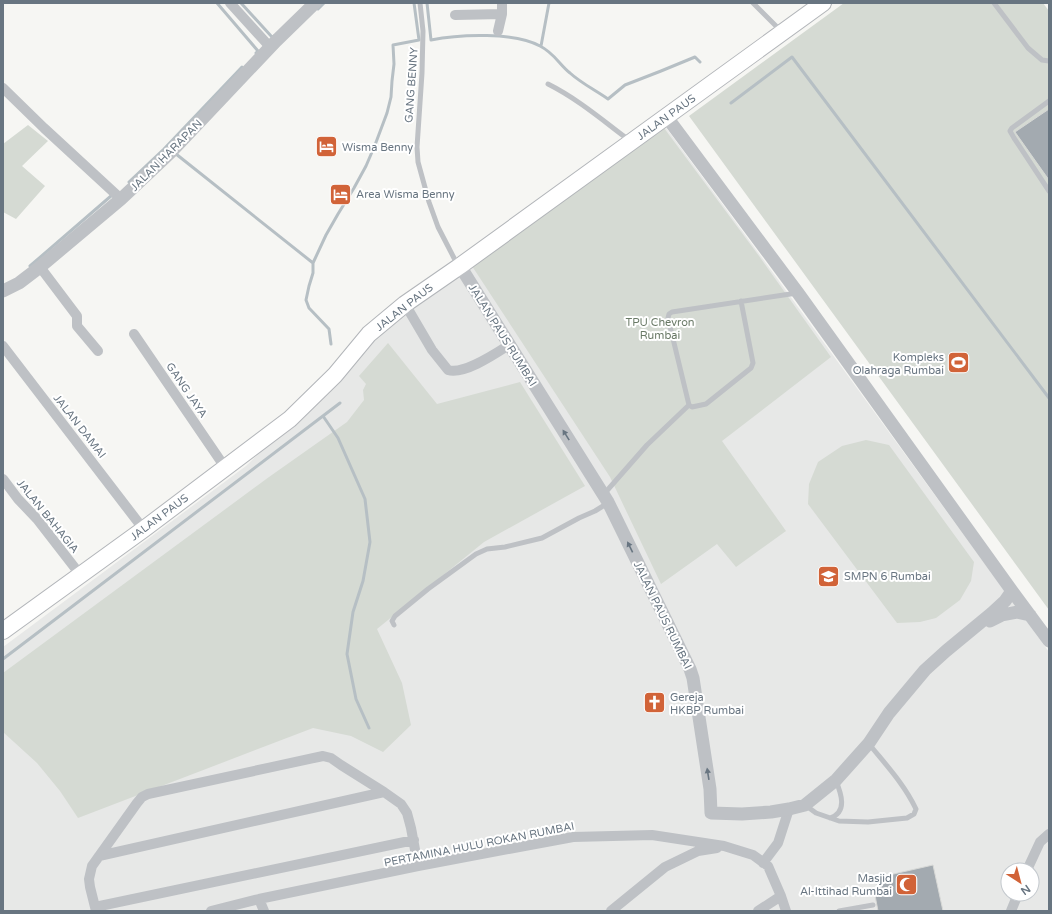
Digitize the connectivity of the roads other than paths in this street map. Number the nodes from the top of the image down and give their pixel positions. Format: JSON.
{"nodes":[{"id":1,"x":230,"y":3,"type":"edge"},
{"id":2,"x":315,"y":3,"type":"edge"},
{"id":3,"x":420,"y":3,"type":"edge"},
{"id":4,"x":502,"y":3,"type":"edge"},
{"id":5,"x":753,"y":3,"type":"edge"},
{"id":6,"x":812,"y":3,"type":"edge"},
{"id":7,"x":823,"y":3,"type":"edge"},
{"id":8,"x":994,"y":3,"type":"edge"},
{"id":9,"x":502,"y":14,"type":"junction"},
{"id":10,"x":456,"y":15,"type":"dead end"},
{"id":11,"x":778,"y":28,"type":"junction"},
{"id":12,"x":498,"y":31,"type":"dead end"},
{"id":13,"x":270,"y":47,"type":"junction"},
{"id":14,"x":1049,"y":61,"type":"edge"},
{"id":15,"x":548,"y":84,"type":"dead end"},
{"id":16,"x":3,"y":88,"type":"edge"},
{"id":17,"x":1049,"y":101,"type":"edge"},
{"id":18,"x":664,"y":114,"type":"junction"},
{"id":19,"x":625,"y":137,"type":"junction"},
{"id":20,"x":1049,"y":191,"type":"edge"},
{"id":21,"x":121,"y":198,"type":"junction"},
{"id":22,"x":457,"y":262,"type":"junction"},
{"id":23,"x":42,"y":270,"type":"junction"},
{"id":24,"x":3,"y":291,"type":"edge"},
{"id":25,"x":798,"y":293,"type":"junction"},
{"id":26,"x":741,"y":301,"type":"junction"},
{"id":27,"x":405,"y":304,"type":"junction"},
{"id":28,"x":134,"y":334,"type":"dead end"},
{"id":29,"x":509,"y":345,"type":"junction"},
{"id":30,"x":3,"y":346,"type":"edge"},
{"id":31,"x":98,"y":351,"type":"dead end"},
{"id":32,"x":689,"y":405,"type":"junction"},
{"id":33,"x":220,"y":460,"type":"junction"},
{"id":34,"x":3,"y":479,"type":"edge"},
{"id":35,"x":606,"y":498,"type":"junction"},
{"id":36,"x":138,"y":522,"type":"junction"},
{"id":37,"x":75,"y":568,"type":"junction"},
{"id":38,"x":1012,"y":591,"type":"junction"},
{"id":39,"x":1030,"y":615,"type":"junction"},
{"id":40,"x":3,"y":621,"type":"edge"},
{"id":41,"x":394,"y":625,"type":"dead end"},
{"id":42,"x":976,"y":625,"type":"junction"},
{"id":43,"x":3,"y":631,"type":"edge"},
{"id":44,"x":1049,"y":641,"type":"edge"},
{"id":45,"x":869,"y":743,"type":"junction"},
{"id":46,"x":836,"y":780,"type":"junction"},
{"id":47,"x":384,"y":792,"type":"junction"},
{"id":48,"x":805,"y":805,"type":"junction"},
{"id":49,"x":789,"y":809,"type":"junction"},
{"id":50,"x":830,"y":818,"type":"junction"},
{"id":51,"x":1049,"y":834,"type":"edge"},
{"id":52,"x":414,"y":840,"type":"junction"},
{"id":53,"x":724,"y":846,"type":"junction"},
{"id":54,"x":99,"y":856,"type":"junction"},
{"id":55,"x":1031,"y":862,"type":"edge"},
{"id":56,"x":763,"y":863,"type":"junction"},
{"id":57,"x":418,"y":866,"type":"junction"},
{"id":58,"x":781,"y":896,"type":"junction"},
{"id":59,"x":259,"y":899,"type":"junction"},
{"id":60,"x":873,"y":905,"type":"dead end"},
{"id":61,"x":96,"y":909,"type":"edge"},
{"id":62,"x":210,"y":911,"type":"edge"},
{"id":63,"x":264,"y":911,"type":"edge"},
{"id":64,"x":610,"y":911,"type":"edge"},
{"id":65,"x":758,"y":911,"type":"edge"},
{"id":66,"x":786,"y":911,"type":"edge"},
{"id":67,"x":838,"y":911,"type":"edge"}],
"edges":[{"from":1,"to":13,"type":"street"},
{"from":2,"to":13,"type":"street","name":"JALAN HARAPAN"},
{"from":3,"to":22,"type":"lane","name":"GANG BENNY"},
{"from":4,"to":9,"type":"street"},
{"from":5,"to":11,"type":"lane"},
{"from":6,"to":11,"type":"main road","name":"JALAN PAUS"},
{"from":7,"to":18,"type":"main road","name":"JALAN PAUS"},
{"from":8,"to":14,"type":"lane"},
{"from":9,"to":10,"type":"street"},
{"from":9,"to":12,"type":"street"},
{"from":11,"to":18,"type":"main road","name":"JALAN PAUS"},
{"from":13,"to":21,"type":"street","name":"JALAN HARAPAN"},
{"from":15,"to":19,"type":"lane"},
{"from":16,"to":21,"type":"street"},
{"from":17,"to":20,"type":"lane"},
{"from":18,"to":19,"type":"main road","name":"JALAN PAUS"},
{"from":18,"to":22,"type":"main road","name":"JALAN PAUS"},
{"from":18,"to":25,"type":"street"},
{"from":19,"to":22,"type":"main road","name":"JALAN PAUS"},
{"from":21,"to":23,"type":"street","name":"JALAN HARAPAN"},
{"from":22,"to":27,"type":"main road","name":"JALAN PAUS"},
{"from":22,"to":29,"type":"street","name":"JALAN PAUS RUMBAI"},
{"from":22,"to":33,"type":"main road","name":"JALAN PAUS"},
{"from":23,"to":24,"type":"street","name":"JALAN HARAPAN"},
{"from":23,"to":31,"type":"street"},
{"from":25,"to":26,"type":"lane"},
{"from":25,"to":38,"type":"street"},
{"from":26,"to":32,"type":"lane"},
{"from":26,"to":32,"type":"lane"},
{"from":27,"to":29,"type":"street"},
{"from":27,"to":43,"type":"main road","name":"JALAN PAUS"},
{"from":28,"to":33,"type":"street","name":"GANG JAYA"},
{"from":35,"to":29,"type":"street","name":"JALAN PAUS RUMBAI","one_way":true},
{"from":30,"to":36,"type":"street","name":"JALAN DAMAI"},
{"from":32,"to":35,"type":"lane"},
{"from":33,"to":36,"type":"main road","name":"JALAN PAUS"},
{"from":34,"to":37,"type":"street","name":"JALAN BAHAGIA"},
{"from":35,"to":41,"type":"lane"},
{"from":49,"to":35,"type":"street","name":"JALAN PAUS RUMBAI","one_way":true},
{"from":36,"to":37,"type":"main road","name":"JALAN PAUS"},
{"from":37,"to":40,"type":"main road","name":"JALAN PAUS"},
{"from":38,"to":39,"type":"street"},
{"from":38,"to":42,"type":"street","name":"JALAN PAUS RUMBAI"},
{"from":39,"to":42,"type":"street"},
{"from":39,"to":44,"type":"street"},
{"from":42,"to":45,"type":"street","name":"JALAN PAUS RUMBAI"},
{"from":45,"to":46,"type":"street","name":"JALAN PAUS RUMBAI"},
{"from":45,"to":50,"type":"lane"},
{"from":46,"to":48,"type":"street","name":"JALAN PAUS RUMBAI"},
{"from":46,"to":50,"type":"lane"},
{"from":47,"to":52,"type":"street"},
{"from":47,"to":54,"type":"street"},
{"from":47,"to":54,"type":"street"},
{"from":48,"to":49,"type":"street","name":"JALAN PAUS RUMBAI"},
{"from":48,"to":50,"type":"lane"},
{"from":49,"to":56,"type":"street"},
{"from":51,"to":55,"type":"street"},
{"from":52,"to":57,"type":"street"},
{"from":52,"to":61,"type":"street"},
{"from":53,"to":56,"type":"street","name":"PERTAMINA HULU ROKAN RUMBAI"},
{"from":53,"to":57,"type":"street","name":"PERTAMINA HULU ROKAN RUMBAI"},
{"from":53,"to":64,"type":"street"},
{"from":54,"to":61,"type":"street"},
{"from":56,"to":58,"type":"street"},
{"from":57,"to":59,"type":"street","name":"PERTAMINA HULU ROKAN RUMBAI"},
{"from":58,"to":65,"type":"street"},
{"from":58,"to":66,"type":"street"},
{"from":59,"to":62,"type":"street","name":"PERTAMINA HULU ROKAN RUMBAI"},
{"from":59,"to":63,"type":"street"},
{"from":60,"to":67,"type":"lane"}]}
